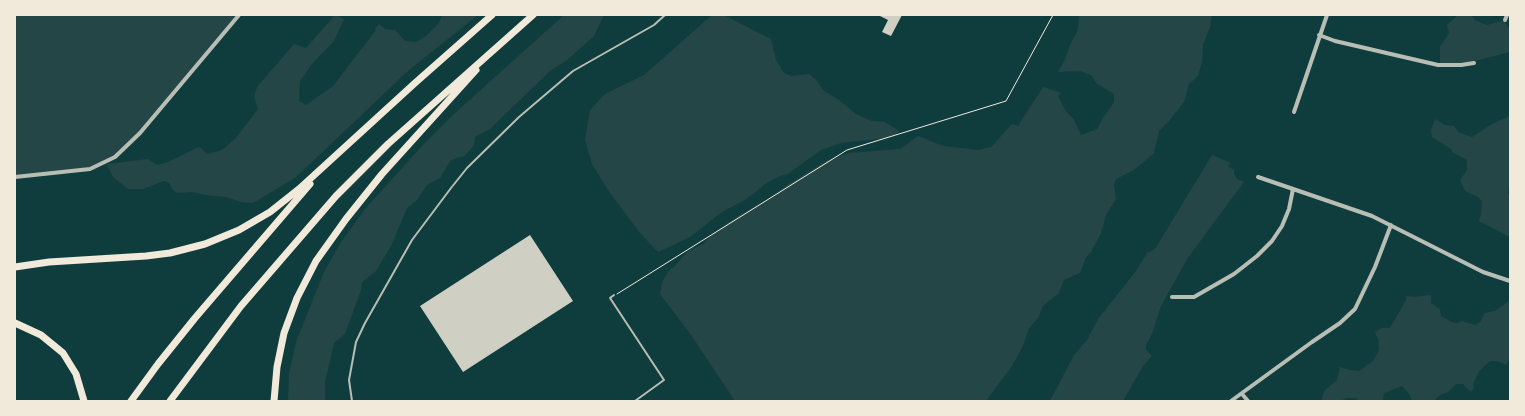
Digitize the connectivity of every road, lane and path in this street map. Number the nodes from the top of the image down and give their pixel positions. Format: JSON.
{"nodes":[{"id":1,"x":239,"y":15,"type":"edge"},
{"id":2,"x":492,"y":15,"type":"edge"},
{"id":3,"x":533,"y":15,"type":"edge"},
{"id":4,"x":665,"y":15,"type":"edge"},
{"id":5,"x":1053,"y":15,"type":"edge"},
{"id":6,"x":1327,"y":15,"type":"edge"},
{"id":7,"x":1319,"y":35,"type":"junction"},
{"id":8,"x":505,"y":39,"type":"junction"},
{"id":9,"x":1474,"y":63,"type":"dead end"},
{"id":10,"x":1294,"y":112,"type":"dead end"},
{"id":11,"x":325,"y":164,"type":"junction"},
{"id":12,"x":15,"y":177,"type":"edge"},
{"id":13,"x":1258,"y":177,"type":"dead end"},
{"id":14,"x":1294,"y":189,"type":"junction"},
{"id":15,"x":1391,"y":225,"type":"junction"},
{"id":16,"x":15,"y":267,"type":"edge"},
{"id":17,"x":1510,"y":281,"type":"edge"},
{"id":18,"x":614,"y":295,"type":"joint"},
{"id":19,"x":1172,"y":297,"type":"dead end"},
{"id":20,"x":15,"y":323,"type":"edge"},
{"id":21,"x":1242,"y":394,"type":"junction"},
{"id":22,"x":84,"y":401,"type":"edge"},
{"id":23,"x":131,"y":401,"type":"edge"},
{"id":24,"x":170,"y":401,"type":"edge"},
{"id":25,"x":274,"y":401,"type":"edge"},
{"id":26,"x":352,"y":401,"type":"edge"},
{"id":27,"x":635,"y":401,"type":"edge"},
{"id":28,"x":1231,"y":401,"type":"edge"},
{"id":29,"x":1248,"y":401,"type":"edge"}],
"edges":[{"from":1,"to":12,"type":"street"},
{"from":2,"to":11,"type":"highway"},
{"from":3,"to":8,"type":"highway"},
{"from":4,"to":26,"type":"lane"},
{"from":5,"to":18,"type":"path"},
{"from":6,"to":7,"type":"street"},
{"from":7,"to":9,"type":"street"},
{"from":7,"to":10,"type":"street"},
{"from":8,"to":24,"type":"highway"},
{"from":8,"to":25,"type":"highway"},
{"from":11,"to":16,"type":"highway"},
{"from":11,"to":23,"type":"highway"},
{"from":13,"to":14,"type":"street"},
{"from":14,"to":15,"type":"street"},
{"from":14,"to":19,"type":"street"},
{"from":15,"to":17,"type":"street"},
{"from":15,"to":21,"type":"street"},
{"from":18,"to":27,"type":"lane"},
{"from":20,"to":22,"type":"highway"},
{"from":21,"to":28,"type":"street"},
{"from":21,"to":29,"type":"street"}]}
